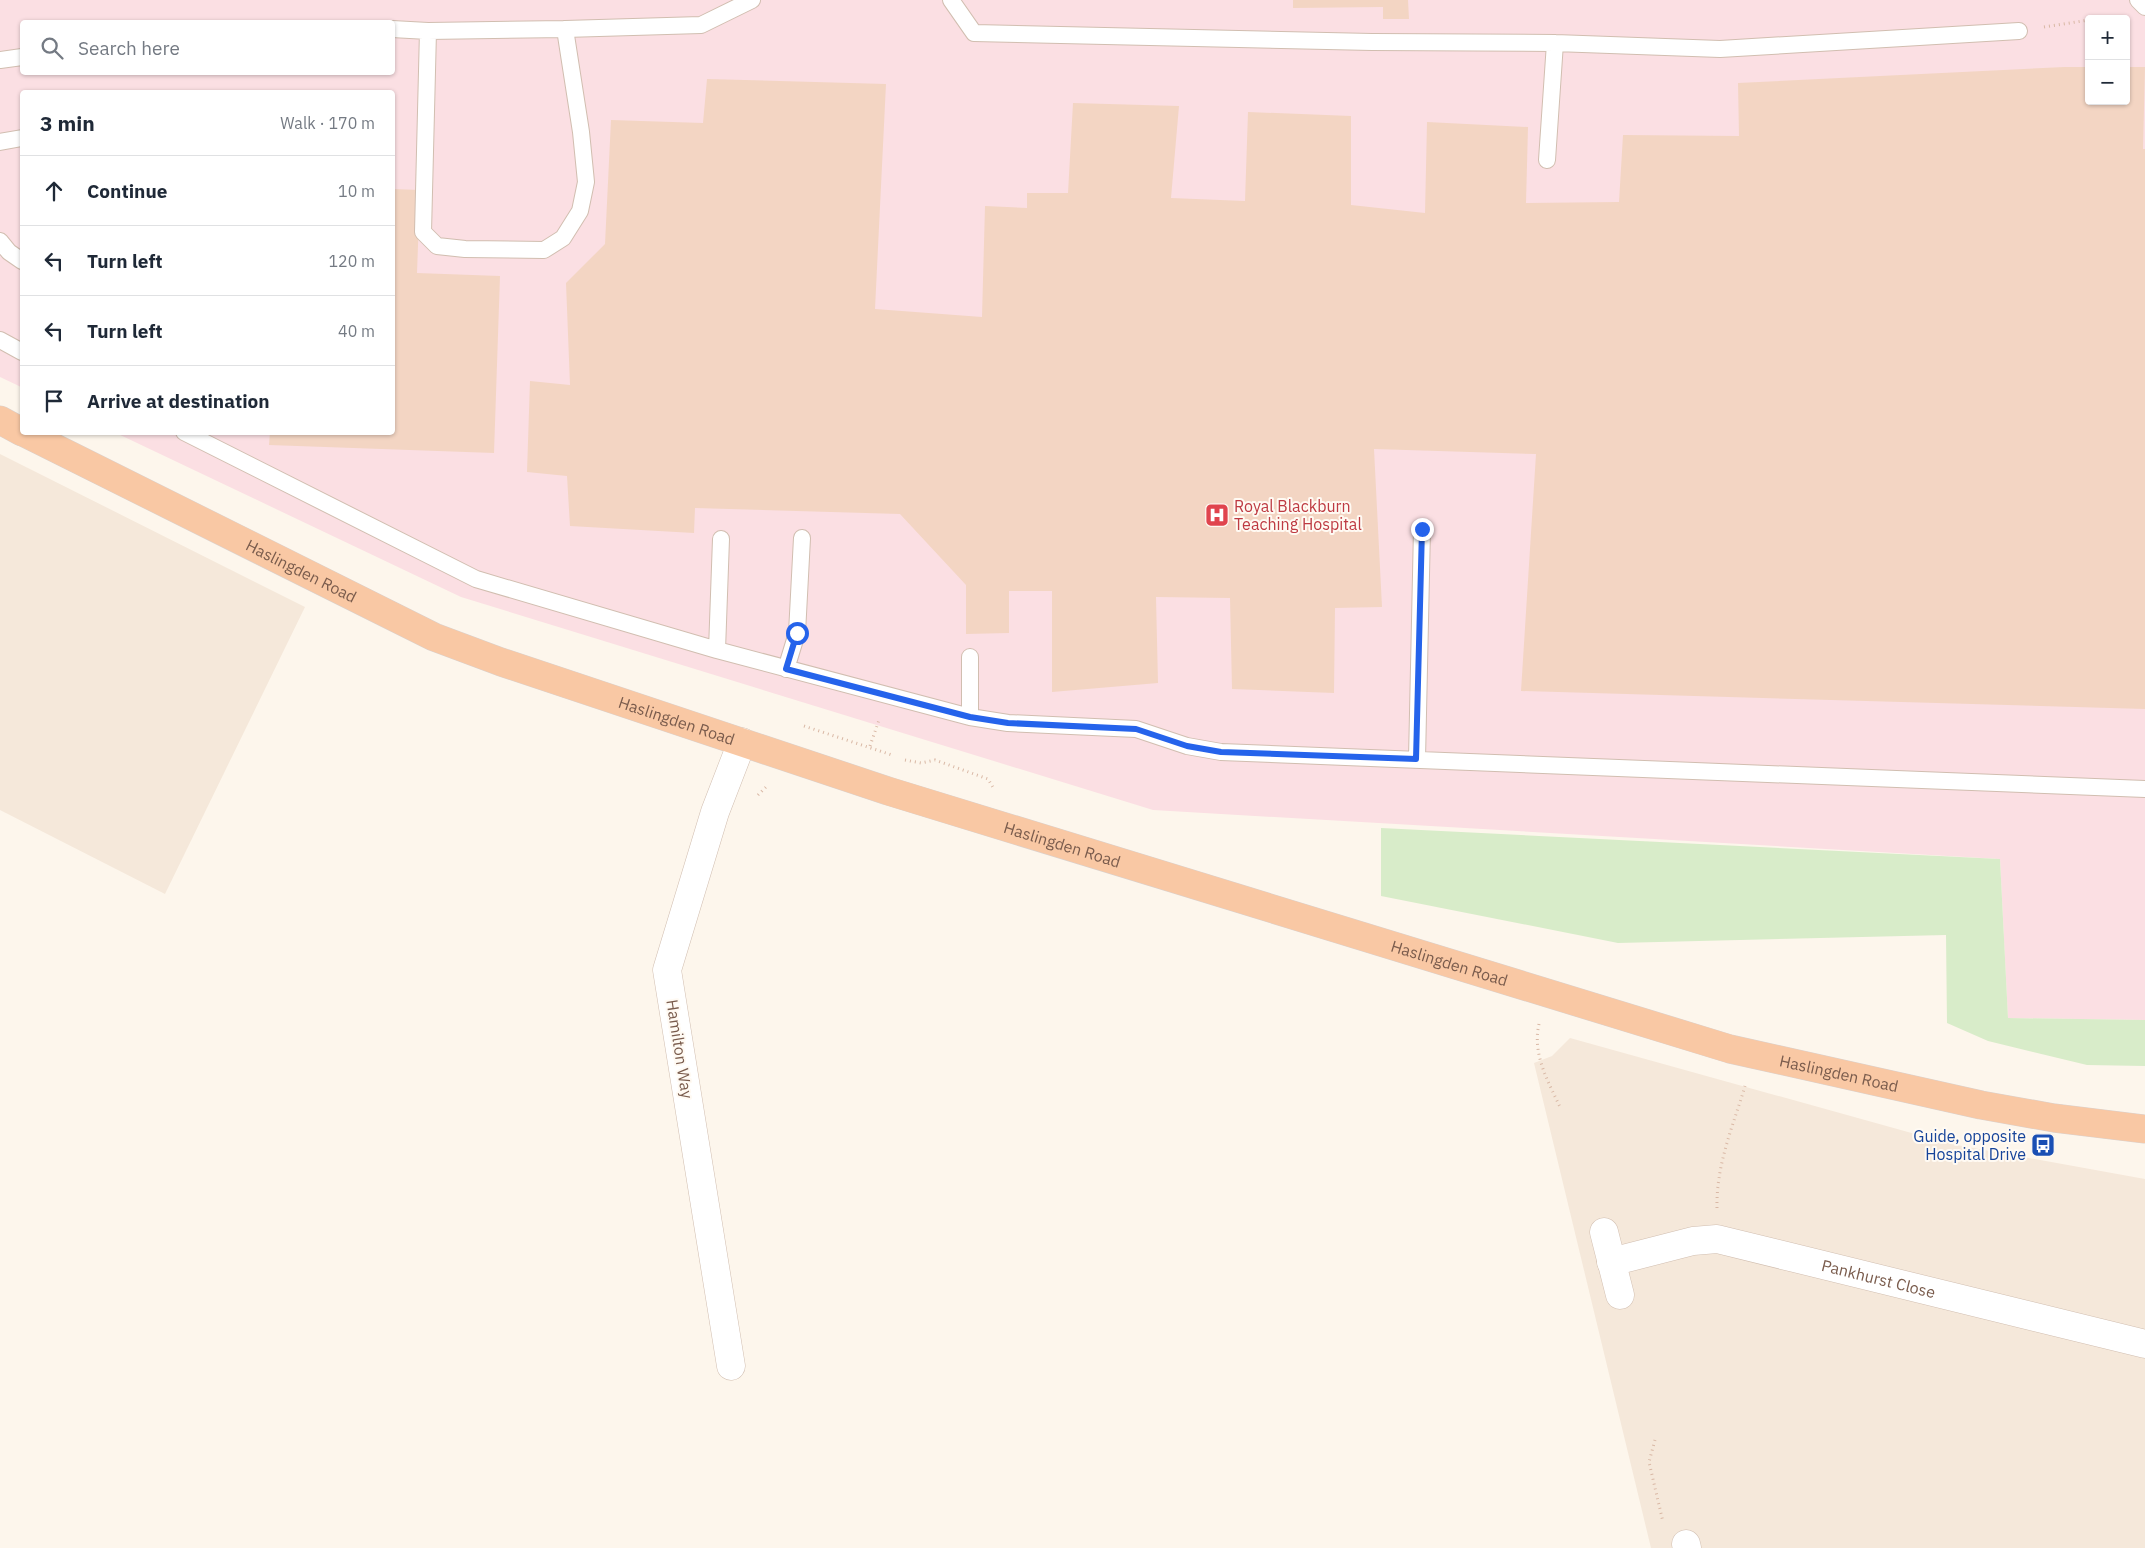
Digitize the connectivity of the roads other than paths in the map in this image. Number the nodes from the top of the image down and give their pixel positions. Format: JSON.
{"nodes":[{"id":1,"x":752,"y":0,"type":"edge"},
{"id":2,"x":951,"y":0,"type":"edge"},
{"id":3,"x":2138,"y":0,"type":"edge"},
{"id":4,"x":2145,"y":7,"type":"edge"},
{"id":5,"x":395,"y":29,"type":"edge"},
{"id":6,"x":565,"y":29,"type":"junction"},
{"id":7,"x":428,"y":31,"type":"junction"},
{"id":8,"x":2019,"y":31,"type":"road end"},
{"id":9,"x":1555,"y":43,"type":"junction"},
{"id":10,"x":20,"y":57,"type":"edge"},
{"id":11,"x":0,"y":60,"type":"edge"},
{"id":12,"x":20,"y":138,"type":"edge"},
{"id":13,"x":0,"y":142,"type":"edge"},
{"id":14,"x":1546,"y":160,"type":"dead end"},
{"id":15,"x":0,"y":241,"type":"edge"},
{"id":16,"x":20,"y":260,"type":"edge"},
{"id":17,"x":0,"y":340,"type":"edge"},
{"id":18,"x":20,"y":351,"type":"edge"},
{"id":19,"x":0,"y":420,"type":"edge"},
{"id":20,"x":20,"y":430,"type":"edge"},
{"id":21,"x":29,"y":435,"type":"edge"},
{"id":22,"x":190,"y":435,"type":"edge"},
{"id":23,"x":1422,"y":529,"type":"dead end"},
{"id":24,"x":802,"y":538,"type":"dead end"},
{"id":25,"x":722,"y":539,"type":"dead end"},
{"id":26,"x":717,"y":650,"type":"junction"},
{"id":27,"x":970,"y":657,"type":"dead end"},
{"id":28,"x":786,"y":669,"type":"junction"},
{"id":29,"x":970,"y":717,"type":"junction"},
{"id":30,"x":742,"y":742,"type":"junction"},
{"id":31,"x":1416,"y":759,"type":"junction"},
{"id":32,"x":2145,"y":789,"type":"edge"},
{"id":33,"x":2145,"y":1129,"type":"edge"},
{"id":34,"x":1604,"y":1232,"type":"dead end"},
{"id":35,"x":1611,"y":1262,"type":"junction"},
{"id":36,"x":1620,"y":1295,"type":"dead end"},
{"id":37,"x":2145,"y":1344,"type":"edge"},
{"id":38,"x":731,"y":1366,"type":"dead end"}],
"edges":[{"from":1,"to":6,"type":"lane"},
{"from":2,"to":9,"type":"lane"},
{"from":3,"to":4,"type":"lane"},
{"from":5,"to":7,"type":"lane"},
{"from":6,"to":7,"type":"lane"},
{"from":6,"to":7,"type":"lane"},
{"from":8,"to":9,"type":"lane"},
{"from":9,"to":14,"type":"lane"},
{"from":10,"to":11,"type":"lane"},
{"from":12,"to":13,"type":"lane"},
{"from":15,"to":16,"type":"lane"},
{"from":17,"to":18,"type":"lane"},
{"from":19,"to":20,"type":"highway","name":"Haslingden Road"},
{"from":21,"to":30,"type":"highway","name":"Haslingden Road"},
{"from":22,"to":26,"type":"lane"},
{"from":23,"to":31,"type":"lane"},
{"from":24,"to":28,"type":"lane"},
{"from":25,"to":26,"type":"lane"},
{"from":26,"to":28,"type":"lane"},
{"from":27,"to":29,"type":"lane"},
{"from":28,"to":29,"type":"lane"},
{"from":29,"to":31,"type":"lane"},
{"from":30,"to":33,"type":"highway","name":"Haslingden Road"},
{"from":30,"to":38,"type":"street","name":"Hamilton Way"},
{"from":31,"to":32,"type":"lane"},
{"from":34,"to":35,"type":"street"},
{"from":35,"to":36,"type":"street"},
{"from":35,"to":37,"type":"street","name":"Pankhurst Close"}]}
